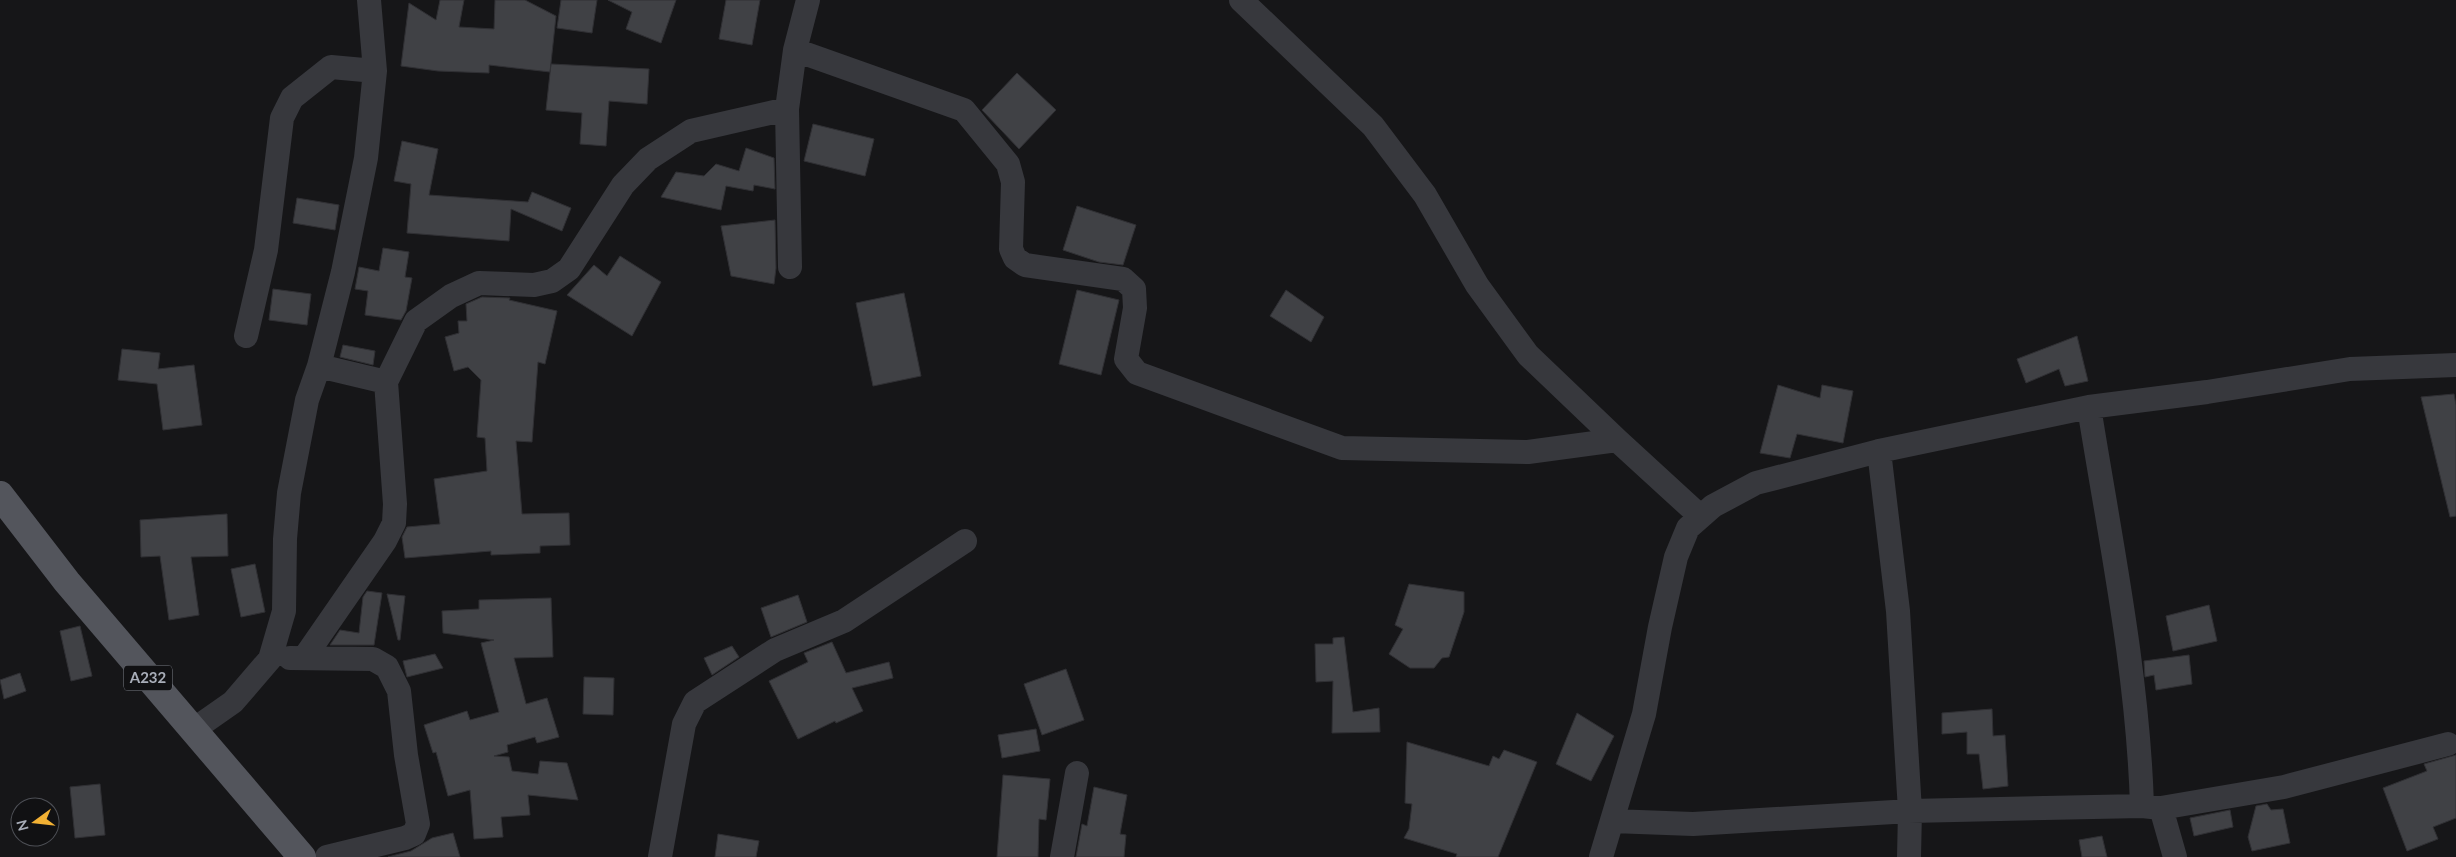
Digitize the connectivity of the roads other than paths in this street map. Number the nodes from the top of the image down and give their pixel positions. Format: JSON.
{"nodes":[{"id":1,"x":369,"y":0,"type":"edge"},
{"id":2,"x":808,"y":0,"type":"edge"},
{"id":3,"x":1241,"y":0,"type":"edge"},
{"id":4,"x":795,"y":50,"type":"junction"},
{"id":5,"x":375,"y":70,"type":"junction"},
{"id":6,"x":788,"y":109,"type":"junction"},
{"id":7,"x":790,"y":267,"type":"dead end"},
{"id":8,"x":246,"y":336,"type":"dead end"},
{"id":9,"x":2456,"y":365,"type":"edge"},
{"id":10,"x":319,"y":366,"type":"junction"},
{"id":11,"x":386,"y":382,"type":"junction"},
{"id":12,"x":2089,"y":407,"type":"junction"},
{"id":13,"x":1617,"y":440,"type":"junction"},
{"id":14,"x":1879,"y":451,"type":"junction"},
{"id":15,"x":0,"y":495,"type":"edge"},
{"id":16,"x":1700,"y":516,"type":"junction"},
{"id":17,"x":966,"y":541,"type":"dead end"},
{"id":18,"x":304,"y":658,"type":"junction"},
{"id":19,"x":270,"y":659,"type":"junction"},
{"id":20,"x":193,"y":730,"type":"junction"},
{"id":21,"x":2448,"y":744,"type":"dead end"},
{"id":22,"x":1077,"y":773,"type":"dead end"},
{"id":23,"x":2152,"y":807,"type":"junction"},
{"id":24,"x":1910,"y":811,"type":"junction"},
{"id":25,"x":1612,"y":821,"type":"junction"},
{"id":26,"x":302,"y":857,"type":"edge"},
{"id":27,"x":327,"y":857,"type":"edge"},
{"id":28,"x":660,"y":857,"type":"edge"},
{"id":29,"x":1062,"y":857,"type":"edge"},
{"id":30,"x":1601,"y":857,"type":"edge"},
{"id":31,"x":1908,"y":857,"type":"edge"},
{"id":32,"x":2175,"y":857,"type":"edge"}],
"edges":[{"from":1,"to":5,"type":"street"},
{"from":2,"to":4,"type":"street"},
{"from":3,"to":13,"type":"street"},
{"from":4,"to":6,"type":"street"},
{"from":4,"to":13,"type":"street"},
{"from":5,"to":8,"type":"street"},
{"from":5,"to":10,"type":"street"},
{"from":6,"to":7,"type":"street"},
{"from":6,"to":11,"type":"street"},
{"from":9,"to":12,"type":"street"},
{"from":10,"to":11,"type":"street"},
{"from":10,"to":19,"type":"street"},
{"from":11,"to":18,"type":"street"},
{"from":12,"to":14,"type":"street"},
{"from":12,"to":23,"type":"street"},
{"from":13,"to":16,"type":"street"},
{"from":14,"to":16,"type":"street"},
{"from":14,"to":24,"type":"street"},
{"from":15,"to":20,"type":"main road","number":"A232"},
{"from":16,"to":25,"type":"street"},
{"from":17,"to":28,"type":"street"},
{"from":18,"to":19,"type":"street"},
{"from":18,"to":27,"type":"street"},
{"from":19,"to":20,"type":"street"},
{"from":20,"to":26,"type":"main road","number":"A232"},
{"from":21,"to":23,"type":"street"},
{"from":22,"to":29,"type":"street"},
{"from":23,"to":24,"type":"street"},
{"from":23,"to":32,"type":"street"},
{"from":24,"to":25,"type":"street"},
{"from":24,"to":31,"type":"street"},
{"from":25,"to":30,"type":"street"}]}
